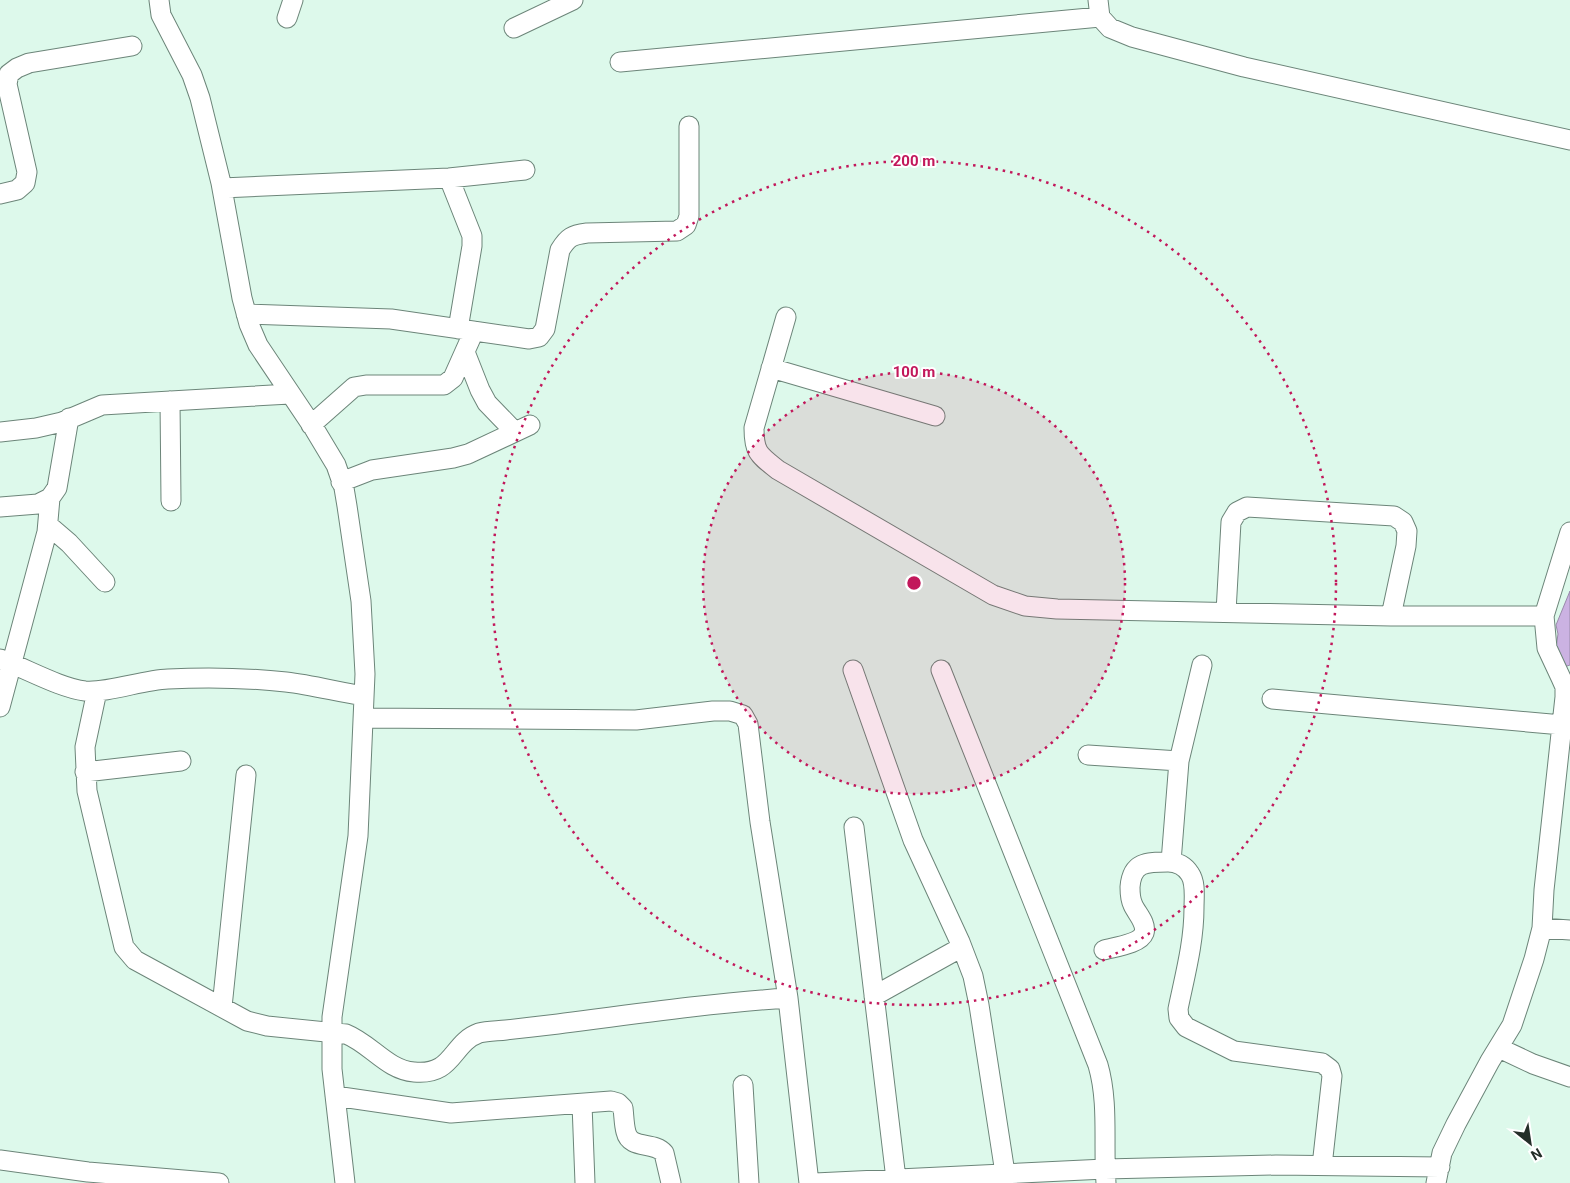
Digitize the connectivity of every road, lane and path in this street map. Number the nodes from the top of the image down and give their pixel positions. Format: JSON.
{"nodes":[{"id":1,"x":159,"y":0,"type":"edge"},
{"id":2,"x":293,"y":0,"type":"edge"},
{"id":3,"x":573,"y":0,"type":"edge"},
{"id":4,"x":1099,"y":8,"type":"edge"},
{"id":5,"x":288,"y":18,"type":"dead end"},
{"id":6,"x":514,"y":28,"type":"dead end"},
{"id":7,"x":132,"y":46,"type":"dead end"},
{"id":8,"x":620,"y":62,"type":"dead end"},
{"id":9,"x":689,"y":126,"type":"dead end"},
{"id":10,"x":1570,"y":140,"type":"edge"},
{"id":11,"x":526,"y":170,"type":"dead end"},
{"id":12,"x":449,"y":178,"type":"junction"},
{"id":13,"x":222,"y":188,"type":"junction"},
{"id":14,"x":0,"y":194,"type":"edge"},
{"id":15,"x":246,"y":314,"type":"junction"},
{"id":16,"x":786,"y":317,"type":"dead end"},
{"id":17,"x":466,"y":330,"type":"junction"},
{"id":18,"x":464,"y":352,"type":"junction"},
{"id":19,"x":771,"y":368,"type":"junction"},
{"id":20,"x":290,"y":394,"type":"junction"},
{"id":21,"x":170,"y":401,"type":"junction"},
{"id":22,"x":935,"y":416,"type":"dead end"},
{"id":23,"x":70,"y":418,"type":"junction"},
{"id":24,"x":312,"y":425,"type":"junction"},
{"id":25,"x":0,"y":432,"type":"edge"},
{"id":26,"x":341,"y":482,"type":"junction"},
{"id":27,"x":50,"y":498,"type":"junction"},
{"id":28,"x":171,"y":501,"type":"dead end"},
{"id":29,"x":0,"y":507,"type":"edge"},
{"id":30,"x":48,"y":525,"type":"junction"},
{"id":31,"x":1570,"y":532,"type":"edge"},
{"id":32,"x":105,"y":582,"type":"dead end"},
{"id":33,"x":1226,"y":612,"type":"junction"},
{"id":34,"x":1391,"y":616,"type":"junction"},
{"id":35,"x":1544,"y":616,"type":"junction"},
{"id":36,"x":6,"y":661,"type":"edge"},
{"id":37,"x":1202,"y":665,"type":"dead end"},
{"id":38,"x":853,"y":670,"type":"dead end"},
{"id":39,"x":941,"y":670,"type":"dead end"},
{"id":40,"x":97,"y":691,"type":"junction"},
{"id":41,"x":364,"y":696,"type":"junction"},
{"id":42,"x":1272,"y":699,"type":"dead end"},
{"id":43,"x":0,"y":706,"type":"edge"},
{"id":44,"x":363,"y":718,"type":"junction"},
{"id":45,"x":1562,"y":725,"type":"junction"},
{"id":46,"x":1088,"y":755,"type":"dead end"},
{"id":47,"x":1180,"y":761,"type":"junction"},
{"id":48,"x":181,"y":762,"type":"dead end"},
{"id":49,"x":86,"y":772,"type":"junction"},
{"id":50,"x":246,"y":775,"type":"dead end"},
{"id":51,"x":854,"y":827,"type":"dead end"},
{"id":52,"x":1171,"y":862,"type":"junction"},
{"id":53,"x":1542,"y":928,"type":"junction"},
{"id":54,"x":1570,"y":930,"type":"edge"},
{"id":55,"x":962,"y":947,"type":"junction"},
{"id":56,"x":1104,"y":950,"type":"dead end"},
{"id":57,"x":874,"y":996,"type":"junction"},
{"id":58,"x":788,"y":998,"type":"junction"},
{"id":59,"x":222,"y":1007,"type":"junction"},
{"id":60,"x":332,"y":1032,"type":"junction"},
{"id":61,"x":1499,"y":1048,"type":"junction"},
{"id":62,"x":1570,"y":1077,"type":"edge"},
{"id":63,"x":743,"y":1085,"type":"dead end"},
{"id":64,"x":336,"y":1096,"type":"junction"},
{"id":65,"x":582,"y":1104,"type":"junction"},
{"id":66,"x":0,"y":1160,"type":"edge"},
{"id":67,"x":1322,"y":1166,"type":"junction"},
{"id":68,"x":1005,"y":1173,"type":"junction"},
{"id":69,"x":47,"y":1175,"type":"edge"},
{"id":70,"x":1438,"y":1175,"type":"edge"},
{"id":71,"x":1106,"y":1176,"type":"edge"},
{"id":72,"x":1026,"y":1178,"type":"edge"},
{"id":73,"x":119,"y":1179,"type":"edge"},
{"id":74,"x":896,"y":1180,"type":"junction"},
{"id":75,"x":219,"y":1183,"type":"edge"},
{"id":76,"x":346,"y":1183,"type":"edge"},
{"id":77,"x":585,"y":1183,"type":"edge"},
{"id":78,"x":671,"y":1183,"type":"edge"},
{"id":79,"x":749,"y":1183,"type":"edge"},
{"id":80,"x":809,"y":1183,"type":"edge"},
{"id":81,"x":815,"y":1183,"type":"edge"}],
"edges":[{"from":1,"to":13,"type":"street"},
{"from":2,"to":5,"type":"street"},
{"from":3,"to":6,"type":"street"},
{"from":4,"to":8,"type":"street"},
{"from":4,"to":10,"type":"street"},
{"from":7,"to":14,"type":"street"},
{"from":9,"to":17,"type":"street"},
{"from":11,"to":12,"type":"street"},
{"from":12,"to":13,"type":"street"},
{"from":12,"to":17,"type":"street"},
{"from":13,"to":15,"type":"street"},
{"from":15,"to":17,"type":"street"},
{"from":15,"to":20,"type":"street"},
{"from":16,"to":19,"type":"street"},
{"from":17,"to":18,"type":"street"},
{"from":18,"to":24,"type":"street"},
{"from":18,"to":26,"type":"street"},
{"from":19,"to":22,"type":"street"},
{"from":19,"to":33,"type":"street"},
{"from":20,"to":21,"type":"street"},
{"from":20,"to":24,"type":"street"},
{"from":21,"to":23,"type":"street"},
{"from":21,"to":28,"type":"street"},
{"from":23,"to":25,"type":"street"},
{"from":23,"to":27,"type":"street"},
{"from":24,"to":26,"type":"street"},
{"from":26,"to":41,"type":"street"},
{"from":27,"to":29,"type":"street"},
{"from":27,"to":30,"type":"street"},
{"from":30,"to":32,"type":"street"},
{"from":30,"to":36,"type":"street"},
{"from":31,"to":35,"type":"street"},
{"from":33,"to":34,"type":"street"},
{"from":33,"to":34,"type":"street"},
{"from":34,"to":35,"type":"street"},
{"from":35,"to":45,"type":"street"},
{"from":36,"to":40,"type":"street"},
{"from":36,"to":43,"type":"street"},
{"from":37,"to":47,"type":"street"},
{"from":38,"to":55,"type":"street"},
{"from":39,"to":71,"type":"street"},
{"from":40,"to":41,"type":"street"},
{"from":40,"to":49,"type":"street"},
{"from":41,"to":44,"type":"street"},
{"from":42,"to":45,"type":"street"},
{"from":44,"to":58,"type":"street"},
{"from":44,"to":60,"type":"street"},
{"from":45,"to":53,"type":"street"},
{"from":46,"to":47,"type":"street"},
{"from":47,"to":52,"type":"street"},
{"from":48,"to":49,"type":"street"},
{"from":49,"to":59,"type":"street"},
{"from":50,"to":59,"type":"street"},
{"from":51,"to":57,"type":"street"},
{"from":52,"to":56,"type":"street"},
{"from":52,"to":67,"type":"street"},
{"from":53,"to":54,"type":"street"},
{"from":53,"to":61,"type":"street"},
{"from":55,"to":57,"type":"street"},
{"from":55,"to":68,"type":"street"},
{"from":57,"to":74,"type":"street"},
{"from":58,"to":60,"type":"street"},
{"from":58,"to":80,"type":"street"},
{"from":59,"to":60,"type":"street"},
{"from":60,"to":64,"type":"street"},
{"from":61,"to":62,"type":"street"},
{"from":61,"to":70,"type":"street"},
{"from":63,"to":79,"type":"street"},
{"from":64,"to":65,"type":"street"},
{"from":64,"to":76,"type":"street"},
{"from":65,"to":77,"type":"street"},
{"from":65,"to":78,"type":"street"},
{"from":66,"to":69,"type":"street"},
{"from":67,"to":70,"type":"street"},
{"from":67,"to":71,"type":"street"},
{"from":68,"to":72,"type":"street"},
{"from":68,"to":74,"type":"street"},
{"from":69,"to":73,"type":"street"},
{"from":71,"to":72,"type":"street"},
{"from":73,"to":75,"type":"street"},
{"from":74,"to":81,"type":"street"}]}
